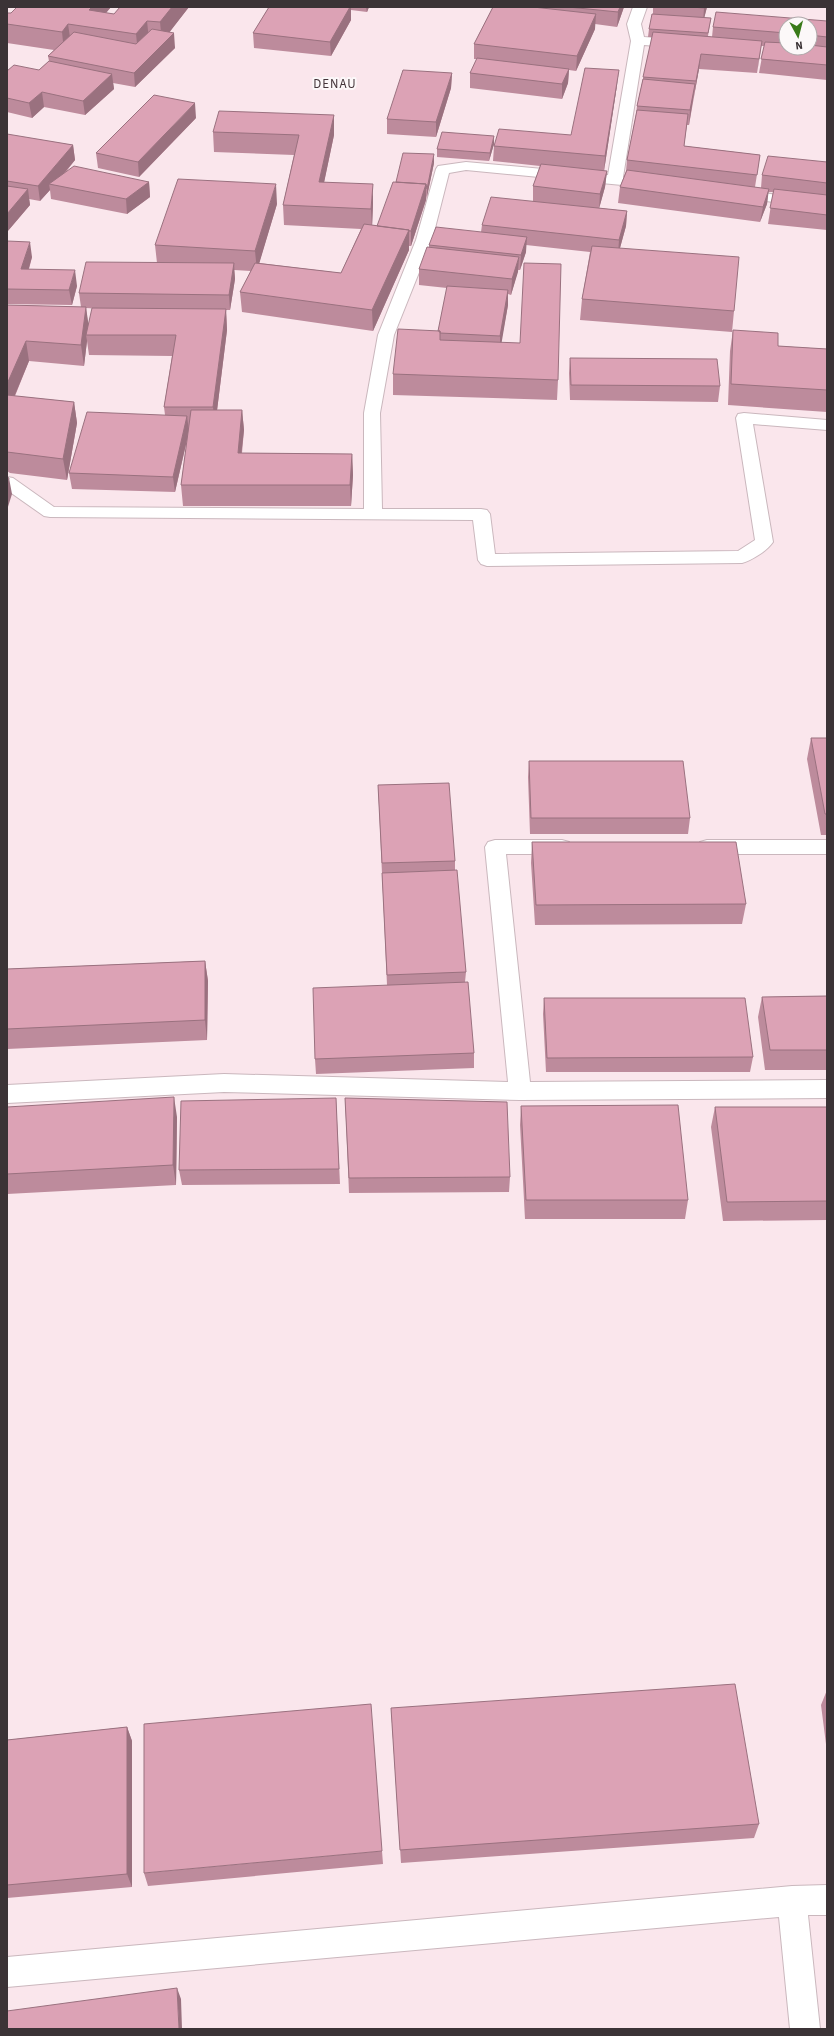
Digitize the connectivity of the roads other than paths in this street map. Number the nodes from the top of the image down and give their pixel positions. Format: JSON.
{"nodes":[{"id":1,"x":640,"y":7,"type":"edge"},
{"id":2,"x":638,"y":41,"type":"junction"},
{"id":3,"x":693,"y":46,"type":"edge"},
{"id":4,"x":615,"y":179,"type":"junction"},
{"id":5,"x":670,"y":186,"type":"edge"},
{"id":6,"x":725,"y":192,"type":"edge"},
{"id":7,"x":827,"y":205,"type":"edge"},
{"id":8,"x":827,"y":425,"type":"edge"},
{"id":9,"x":7,"y":482,"type":"edge"},
{"id":10,"x":373,"y":515,"type":"junction"},
{"id":11,"x":582,"y":847,"type":"edge"},
{"id":12,"x":685,"y":847,"type":"edge"},
{"id":13,"x":827,"y":847,"type":"edge"},
{"id":14,"x":827,"y":1089,"type":"edge"},
{"id":15,"x":520,"y":1092,"type":"junction"},
{"id":16,"x":7,"y":1094,"type":"edge"},
{"id":17,"x":827,"y":1900,"type":"edge"},
{"id":18,"x":792,"y":1901,"type":"junction"},
{"id":19,"x":7,"y":1972,"type":"edge"},
{"id":20,"x":805,"y":2029,"type":"edge"}],
"edges":[{"from":1,"to":2,"type":"street"},
{"from":2,"to":3,"type":"street"},
{"from":2,"to":4,"type":"street"},
{"from":4,"to":5,"type":"street"},
{"from":4,"to":10,"type":"street"},
{"from":6,"to":7,"type":"street"},
{"from":8,"to":10,"type":"street"},
{"from":9,"to":10,"type":"street"},
{"from":11,"to":15,"type":"street"},
{"from":12,"to":13,"type":"street"},
{"from":14,"to":15,"type":"street"},
{"from":15,"to":16,"type":"street"},
{"from":17,"to":18,"type":"street"},
{"from":18,"to":19,"type":"street"},
{"from":18,"to":20,"type":"street"}]}
